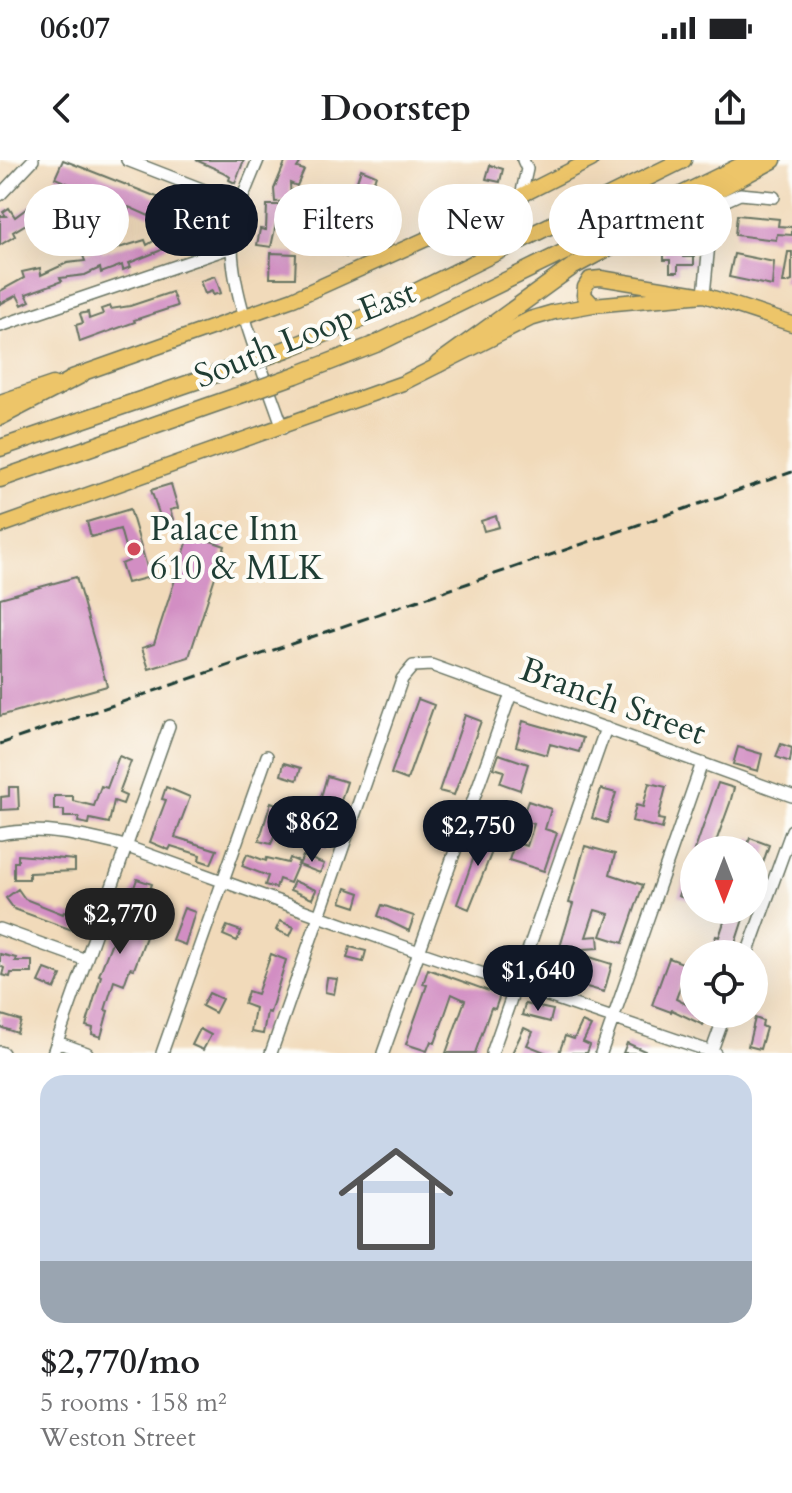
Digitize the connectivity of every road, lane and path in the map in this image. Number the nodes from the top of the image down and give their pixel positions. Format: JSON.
{"nodes":[{"id":1,"x":33,"y":160,"type":"edge"},
{"id":2,"x":127,"y":160,"type":"edge"},
{"id":3,"x":258,"y":160,"type":"edge"},
{"id":4,"x":523,"y":160,"type":"edge"},
{"id":5,"x":591,"y":160,"type":"edge"},
{"id":6,"x":683,"y":160,"type":"edge"},
{"id":7,"x":753,"y":160,"type":"edge"},
{"id":8,"x":773,"y":160,"type":"edge"},
{"id":9,"x":189,"y":184,"type":"edge"},
{"id":10,"x":248,"y":184,"type":"edge"},
{"id":11,"x":524,"y":184,"type":"edge"},
{"id":12,"x":533,"y":190,"type":"edge"},
{"id":13,"x":0,"y":195,"type":"edge"},
{"id":14,"x":774,"y":197,"type":"dead end"},
{"id":15,"x":418,"y":243,"type":"edge"},
{"id":16,"x":206,"y":256,"type":"edge"},
{"id":17,"x":234,"y":256,"type":"edge"},
{"id":18,"x":704,"y":295,"type":"junction"},
{"id":19,"x":593,"y":305,"type":"junction"},
{"id":20,"x":244,"y":315,"type":"junction"},
{"id":21,"x":792,"y":324,"type":"edge"},
{"id":22,"x":0,"y":326,"type":"edge"},
{"id":23,"x":438,"y":364,"type":"junction"},
{"id":24,"x":81,"y":375,"type":"junction"},
{"id":25,"x":0,"y":402,"type":"edge"},
{"id":26,"x":0,"y":417,"type":"edge"},
{"id":27,"x":283,"y":428,"type":"junction"},
{"id":28,"x":0,"y":448,"type":"edge"},
{"id":29,"x":0,"y":479,"type":"edge"},
{"id":30,"x":0,"y":526,"type":"edge"},
{"id":31,"x":511,"y":694,"type":"junction"},
{"id":32,"x":169,"y":726,"type":"dead end"},
{"id":33,"x":606,"y":728,"type":"junction"},
{"id":34,"x":267,"y":756,"type":"dead end"},
{"id":35,"x":702,"y":763,"type":"junction"},
{"id":36,"x":792,"y":796,"type":"edge"},
{"id":37,"x":792,"y":830,"type":"edge"},
{"id":38,"x":0,"y":834,"type":"edge"},
{"id":39,"x":125,"y":846,"type":"junction"},
{"id":40,"x":222,"y":882,"type":"junction"},
{"id":41,"x":320,"y":915,"type":"junction"},
{"id":42,"x":0,"y":929,"type":"edge"},
{"id":43,"x":752,"y":940,"type":"edge"},
{"id":44,"x":419,"y":952,"type":"junction"},
{"id":45,"x":86,"y":960,"type":"junction"},
{"id":46,"x":516,"y":985,"type":"junction"},
{"id":47,"x":614,"y":1019,"type":"junction"},
{"id":48,"x":720,"y":1028,"type":"edge"},
{"id":49,"x":55,"y":1048,"type":"edge"},
{"id":50,"x":87,"y":1053,"type":"edge"},
{"id":51,"x":162,"y":1053,"type":"edge"},
{"id":52,"x":271,"y":1053,"type":"edge"},
{"id":53,"x":383,"y":1053,"type":"edge"},
{"id":54,"x":492,"y":1053,"type":"edge"},
{"id":55,"x":601,"y":1053,"type":"edge"},
{"id":56,"x":712,"y":1053,"type":"edge"}],
"edges":[{"from":1,"to":13,"type":"street"},
{"from":2,"to":9,"type":"street"},
{"from":3,"to":10,"type":"street"},
{"from":4,"to":11,"type":"street"},
{"from":5,"to":12,"type":"main road"},
{"from":6,"to":28,"type":"highway","name":"South Loop East","bridge":true},
{"from":7,"to":29,"type":"highway","name":"South Loop East","bridge":true},
{"from":8,"to":23,"type":"highway"},
{"from":14,"to":18,"type":"street"},
{"from":15,"to":20,"type":"main road"},
{"from":16,"to":22,"type":"street"},
{"from":17,"to":20,"type":"street"},
{"from":18,"to":19,"type":"main road"},
{"from":18,"to":19,"type":"main road"},
{"from":18,"to":21,"type":"main road"},
{"from":19,"to":23,"type":"main road"},
{"from":20,"to":24,"type":"main road"},
{"from":20,"to":27,"type":"street"},
{"from":23,"to":27,"type":"main road"},
{"from":24,"to":25,"type":"main road"},
{"from":24,"to":26,"type":"highway"},
{"from":27,"to":30,"type":"main road"},
{"from":31,"to":33,"type":"street","name":"Branch Street"},
{"from":31,"to":41,"type":"street","name":"Branch Street"},
{"from":31,"to":44,"type":"street"},
{"from":32,"to":39,"type":"street"},
{"from":33,"to":35,"type":"street","name":"Branch Street"},
{"from":33,"to":46,"type":"street"},
{"from":34,"to":40,"type":"street"},
{"from":35,"to":36,"type":"street","name":"Branch Street"},
{"from":35,"to":47,"type":"street"},
{"from":37,"to":43,"type":"street"},
{"from":38,"to":39,"type":"street"},
{"from":39,"to":40,"type":"street"},
{"from":39,"to":45,"type":"street"},
{"from":40,"to":41,"type":"street"},
{"from":40,"to":51,"type":"street"},
{"from":41,"to":44,"type":"street"},
{"from":41,"to":52,"type":"street"},
{"from":42,"to":45,"type":"street"},
{"from":44,"to":46,"type":"street"},
{"from":44,"to":53,"type":"street"},
{"from":45,"to":49,"type":"street"},
{"from":46,"to":47,"type":"street"},
{"from":46,"to":54,"type":"street"},
{"from":47,"to":55,"type":"street"},
{"from":47,"to":56,"type":"street"},
{"from":48,"to":56,"type":"street"},
{"from":49,"to":50,"type":"street"}]}
